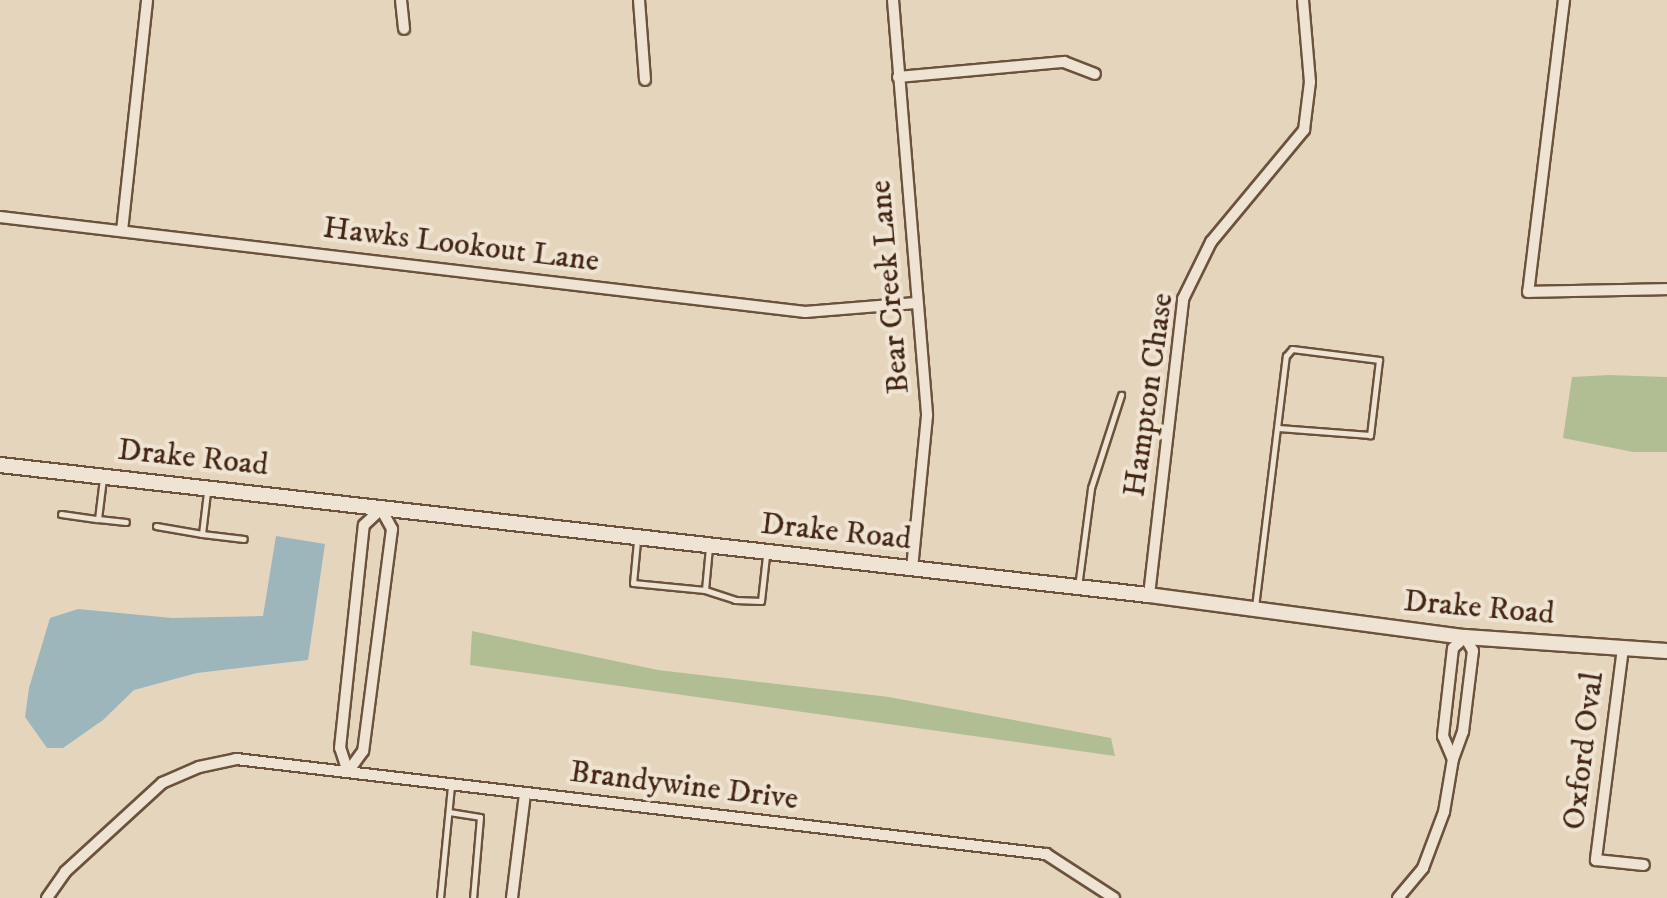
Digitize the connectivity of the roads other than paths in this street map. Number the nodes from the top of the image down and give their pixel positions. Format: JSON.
{"nodes":[{"id":1,"x":147,"y":0,"type":"edge"},
{"id":2,"x":401,"y":0,"type":"edge"},
{"id":3,"x":639,"y":0,"type":"edge"},
{"id":4,"x":893,"y":0,"type":"edge"},
{"id":5,"x":1303,"y":0,"type":"edge"},
{"id":6,"x":1564,"y":0,"type":"edge"},
{"id":7,"x":404,"y":29,"type":"dead end"},
{"id":8,"x":1095,"y":74,"type":"dead end"},
{"id":9,"x":898,"y":77,"type":"junction"},
{"id":10,"x":645,"y":80,"type":"dead end"},
{"id":11,"x":0,"y":217,"type":"edge"},
{"id":12,"x":122,"y":231,"type":"junction"},
{"id":13,"x":1667,"y":289,"type":"edge"},
{"id":14,"x":916,"y":303,"type":"junction"},
{"id":15,"x":1121,"y":395,"type":"dead end"},
{"id":16,"x":1278,"y":428,"type":"junction"},
{"id":17,"x":0,"y":465,"type":"edge"},
{"id":18,"x":103,"y":477,"type":"junction"},
{"id":19,"x":207,"y":487,"type":"junction"},
{"id":20,"x":381,"y":509,"type":"junction"},
{"id":21,"x":61,"y":514,"type":"dead end"},
{"id":22,"x":98,"y":519,"type":"junction"},
{"id":23,"x":126,"y":522,"type":"dead end"},
{"id":24,"x":156,"y":526,"type":"dead end"},
{"id":25,"x":202,"y":534,"type":"junction"},
{"id":26,"x":244,"y":539,"type":"dead end"},
{"id":27,"x":637,"y":540,"type":"junction"},
{"id":28,"x":709,"y":547,"type":"junction"},
{"id":29,"x":766,"y":553,"type":"junction"},
{"id":30,"x":912,"y":568,"type":"junction"},
{"id":31,"x":1078,"y":588,"type":"junction"},
{"id":32,"x":705,"y":590,"type":"junction"},
{"id":33,"x":1149,"y":595,"type":"junction"},
{"id":34,"x":1255,"y":612,"type":"junction"},
{"id":35,"x":1465,"y":637,"type":"junction"},
{"id":36,"x":1623,"y":648,"type":"junction"},
{"id":37,"x":1667,"y":651,"type":"edge"},
{"id":38,"x":1453,"y":759,"type":"junction"},
{"id":39,"x":348,"y":772,"type":"junction"},
{"id":40,"x":451,"y":785,"type":"junction"},
{"id":41,"x":525,"y":794,"type":"junction"},
{"id":42,"x":449,"y":812,"type":"junction"},
{"id":43,"x":1644,"y":865,"type":"dead end"},
{"id":44,"x":47,"y":898,"type":"edge"},
{"id":45,"x":440,"y":898,"type":"edge"},
{"id":46,"x":473,"y":898,"type":"edge"},
{"id":47,"x":512,"y":898,"type":"edge"},
{"id":48,"x":1114,"y":898,"type":"edge"},
{"id":49,"x":1398,"y":898,"type":"edge"}],
"edges":[{"from":1,"to":12,"type":"street"},
{"from":2,"to":7,"type":"street"},
{"from":3,"to":10,"type":"street"},
{"from":4,"to":9,"type":"street","name":"Bear Creek Lane"},
{"from":5,"to":33,"type":"street","name":"Hampton Chase"},
{"from":6,"to":13,"type":"street"},
{"from":8,"to":9,"type":"street"},
{"from":9,"to":14,"type":"street","name":"Bear Creek Lane"},
{"from":11,"to":12,"type":"street","name":"Hawks Lookout Lane"},
{"from":12,"to":14,"type":"street","name":"Hawks Lookout Lane"},
{"from":14,"to":30,"type":"street","name":"Bear Creek Lane"},
{"from":15,"to":31,"type":"lane"},
{"from":16,"to":16,"type":"lane"},
{"from":16,"to":34,"type":"lane"},
{"from":17,"to":18,"type":"street","name":"Drake Road"},
{"from":18,"to":19,"type":"street","name":"Drake Road"},
{"from":18,"to":22,"type":"lane"},
{"from":19,"to":20,"type":"street","name":"Drake Road"},
{"from":19,"to":25,"type":"lane"},
{"from":20,"to":27,"type":"street","name":"Drake Road"},
{"from":20,"to":39,"type":"street"},
{"from":20,"to":39,"type":"street"},
{"from":21,"to":22,"type":"lane"},
{"from":22,"to":23,"type":"lane"},
{"from":24,"to":25,"type":"lane"},
{"from":25,"to":26,"type":"lane"},
{"from":27,"to":28,"type":"street","name":"Drake Road"},
{"from":27,"to":32,"type":"lane"},
{"from":28,"to":29,"type":"street","name":"Drake Road"},
{"from":28,"to":32,"type":"lane"},
{"from":29,"to":30,"type":"street","name":"Drake Road"},
{"from":29,"to":32,"type":"lane"},
{"from":30,"to":31,"type":"street","name":"Drake Road"},
{"from":31,"to":33,"type":"street","name":"Drake Road"},
{"from":33,"to":34,"type":"street","name":"Drake Road"},
{"from":34,"to":35,"type":"street","name":"Drake Road"},
{"from":35,"to":36,"type":"street","name":"Drake Road"},
{"from":35,"to":38,"type":"street"},
{"from":35,"to":38,"type":"street"},
{"from":36,"to":37,"type":"street","name":"Drake Road"},
{"from":36,"to":43,"type":"street","name":"Oxford Oval"},
{"from":38,"to":49,"type":"street"},
{"from":39,"to":40,"type":"street","name":"Brandywine Drive"},
{"from":39,"to":44,"type":"street","name":"Brandywine Drive"},
{"from":40,"to":41,"type":"street","name":"Brandywine Drive"},
{"from":40,"to":42,"type":"lane"},
{"from":41,"to":47,"type":"street"},
{"from":41,"to":48,"type":"street","name":"Brandywine Drive"},
{"from":42,"to":45,"type":"lane"},
{"from":42,"to":46,"type":"lane"}]}
